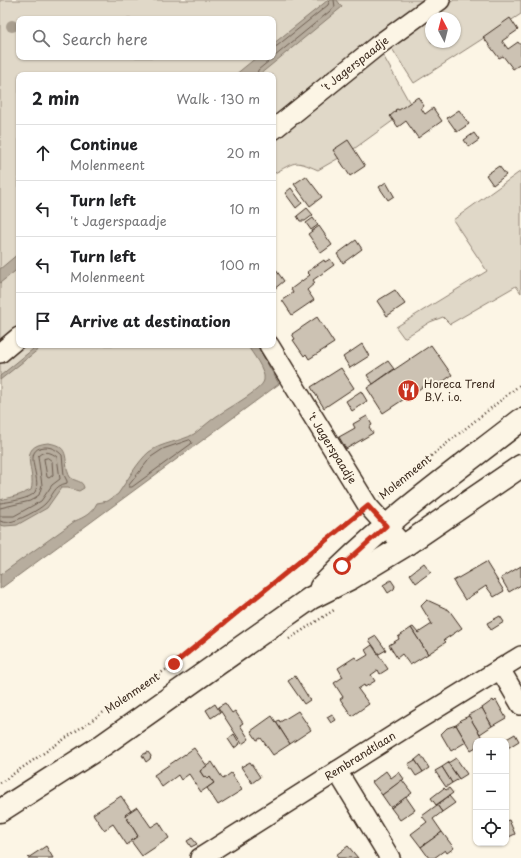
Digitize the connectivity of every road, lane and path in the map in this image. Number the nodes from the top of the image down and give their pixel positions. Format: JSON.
{"nodes":[{"id":1,"x":440,"y":0,"type":"edge"},
{"id":2,"x":276,"y":128,"type":"edge"},
{"id":3,"x":16,"y":340,"type":"edge"},
{"id":4,"x":271,"y":348,"type":"edge"},
{"id":5,"x":0,"y":353,"type":"edge"},
{"id":6,"x":521,"y":384,"type":"edge"},
{"id":7,"x":521,"y":420,"type":"edge"},
{"id":8,"x":521,"y":466,"type":"edge"},
{"id":9,"x":368,"y":506,"type":"junction"},
{"id":10,"x":386,"y":526,"type":"junction"},
{"id":11,"x":404,"y":546,"type":"junction"},
{"id":12,"x":311,"y":598,"type":"junction"},
{"id":13,"x":521,"y":656,"type":"edge"},
{"id":14,"x":500,"y":669,"type":"junction"},
{"id":15,"x":521,"y":705,"type":"edge"},
{"id":16,"x":337,"y":771,"type":"junction"},
{"id":17,"x":0,"y":783,"type":"edge"},
{"id":18,"x":0,"y":811,"type":"edge"},
{"id":19,"x":200,"y":858,"type":"edge"},
{"id":20,"x":390,"y":858,"type":"edge"}],
"edges":[{"from":1,"to":2,"type":"street","name":"'t Jagerspaadje"},
{"from":3,"to":5,"type":"street"},
{"from":4,"to":9,"type":"street","name":"'t Jagerspaadje"},
{"from":6,"to":9,"type":"path","name":"Molenmeent"},
{"from":7,"to":10,"type":"main road"},
{"from":8,"to":11,"type":"main road"},
{"from":9,"to":10,"type":"street","name":"'t Jagerspaadje"},
{"from":9,"to":17,"type":"path","name":"Molenmeent"},
{"from":10,"to":11,"type":"street","name":"'t Jagerspaadje"},
{"from":10,"to":12,"type":"main road"},
{"from":11,"to":12,"type":"main road"},
{"from":12,"to":18,"type":"main road"},
{"from":13,"to":14,"type":"street","name":"Rembrandtlaan"},
{"from":14,"to":15,"type":"street"},
{"from":14,"to":16,"type":"street","name":"Rembrandtlaan"},
{"from":16,"to":19,"type":"street","name":"Rembrandtlaan"},
{"from":16,"to":20,"type":"street"}]}
